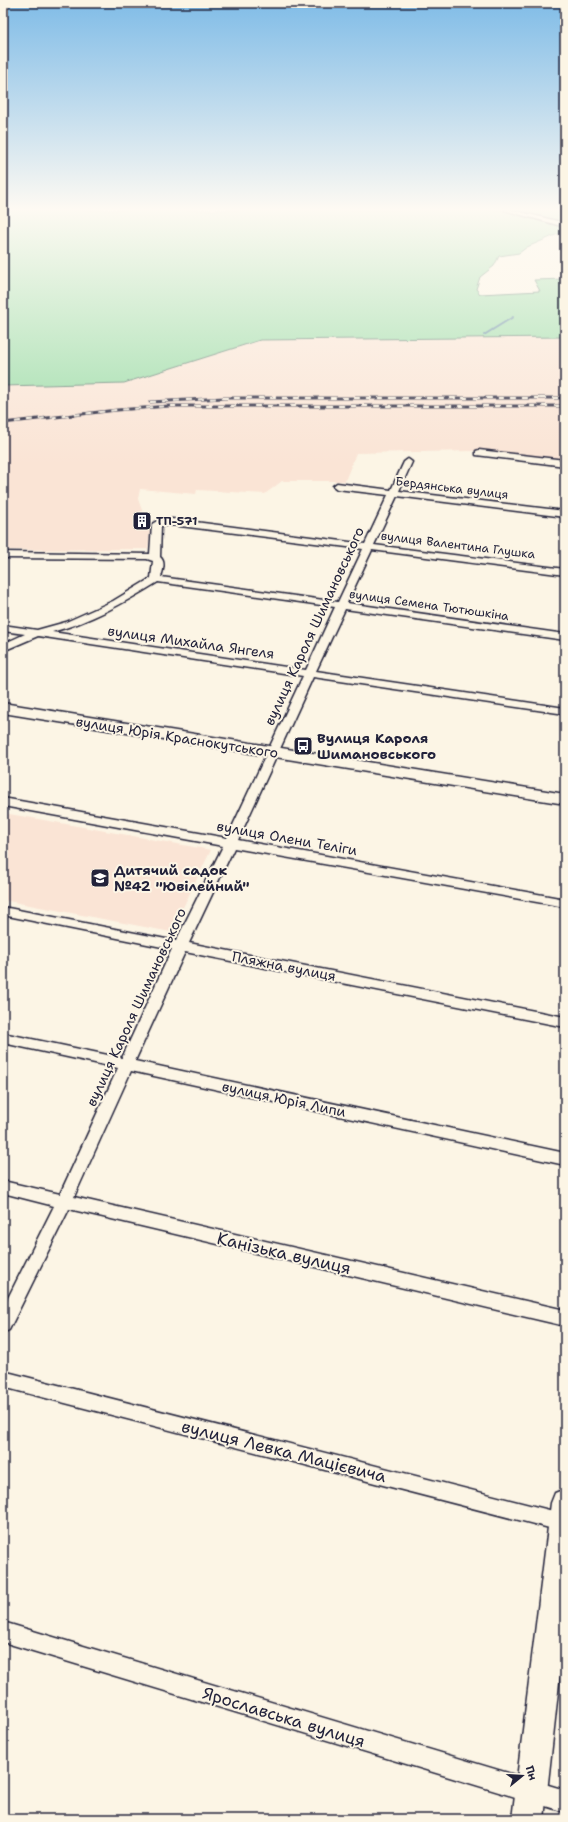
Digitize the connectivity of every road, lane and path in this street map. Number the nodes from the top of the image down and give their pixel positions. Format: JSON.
{"nodes":[{"id":1,"x":479,"y":453,"type":"dead end"},
{"id":2,"x":408,"y":462,"type":"dead end"},
{"id":3,"x":565,"y":463,"type":"edge"},
{"id":4,"x":337,"y":486,"type":"dead end"},
{"id":5,"x":395,"y":493,"type":"junction"},
{"id":6,"x":565,"y":514,"type":"edge"},
{"id":7,"x":368,"y":546,"type":"junction"},
{"id":8,"x":3,"y":555,"type":"edge"},
{"id":9,"x":155,"y":558,"type":"junction"},
{"id":10,"x":565,"y":572,"type":"edge"},
{"id":11,"x":156,"y":579,"type":"junction"},
{"id":12,"x":341,"y":606,"type":"junction"},
{"id":13,"x":3,"y":628,"type":"edge"},
{"id":14,"x":37,"y":633,"type":"junction"},
{"id":15,"x":565,"y":638,"type":"edge"},
{"id":16,"x":3,"y":648,"type":"edge"},
{"id":17,"x":308,"y":673,"type":"junction"},
{"id":18,"x":3,"y":708,"type":"edge"},
{"id":19,"x":565,"y":711,"type":"edge"},
{"id":20,"x":273,"y":752,"type":"junction"},
{"id":21,"x":565,"y":800,"type":"edge"},
{"id":22,"x":3,"y":802,"type":"edge"},
{"id":23,"x":230,"y":844,"type":"junction"},
{"id":24,"x":565,"y":903,"type":"edge"},
{"id":25,"x":3,"y":911,"type":"edge"},
{"id":26,"x":181,"y":945,"type":"junction"},
{"id":27,"x":565,"y":1022,"type":"edge"},
{"id":28,"x":3,"y":1038,"type":"edge"},
{"id":29,"x":127,"y":1065,"type":"junction"},
{"id":30,"x":565,"y":1159,"type":"edge"},
{"id":31,"x":3,"y":1187,"type":"edge"},
{"id":32,"x":64,"y":1202,"type":"junction"},
{"id":33,"x":565,"y":1318,"type":"edge"},
{"id":34,"x":3,"y":1325,"type":"edge"},
{"id":35,"x":3,"y":1379,"type":"edge"},
{"id":36,"x":564,"y":1516,"type":"edge"},
{"id":37,"x":3,"y":1632,"type":"edge"},
{"id":38,"x":565,"y":1802,"type":"edge"},
{"id":39,"x":529,"y":1805,"type":"edge"}],
"edges":[{"from":1,"to":3,"type":"street"},
{"from":2,"to":5,"type":"street","name":"вулиця Кароля Шимановського"},
{"from":4,"to":5,"type":"street","name":"Бердянська вулиця"},
{"from":5,"to":6,"type":"street","name":"Бердянська вулиця"},
{"from":5,"to":7,"type":"street","name":"вулиця Кароля Шимановського"},
{"from":7,"to":9,"type":"street","name":"вулиця Валентина Глушка"},
{"from":7,"to":10,"type":"street","name":"вулиця Валентина Глушка"},
{"from":7,"to":12,"type":"street","name":"вулиця Кароля Шимановського"},
{"from":8,"to":9,"type":"street"},
{"from":9,"to":11,"type":"street"},
{"from":11,"to":12,"type":"street","name":"вулиця Семена Тютюшкіна"},
{"from":11,"to":14,"type":"street"},
{"from":12,"to":15,"type":"street","name":"вулиця Семена Тютюшкіна"},
{"from":12,"to":17,"type":"street","name":"вулиця Кароля Шимановського"},
{"from":13,"to":14,"type":"street","name":"вулиця Михайла Янгеля"},
{"from":14,"to":16,"type":"street"},
{"from":14,"to":17,"type":"street","name":"вулиця Михайла Янгеля"},
{"from":17,"to":19,"type":"street","name":"вулиця Михайла Янгеля"},
{"from":17,"to":20,"type":"street","name":"вулиця Кароля Шимановського"},
{"from":18,"to":20,"type":"street","name":"вулиця Юрія Краснокутського"},
{"from":20,"to":21,"type":"street","name":"вулиця Юрія Краснокутського"},
{"from":20,"to":23,"type":"street","name":"вулиця Кароля Шимановського"},
{"from":22,"to":23,"type":"street","name":"вулиця Олени Теліги"},
{"from":23,"to":24,"type":"street","name":"вулиця Олени Теліги"},
{"from":23,"to":26,"type":"street","name":"вулиця Кароля Шимановського"},
{"from":25,"to":26,"type":"street","name":"Пляжна вулиця"},
{"from":26,"to":27,"type":"street","name":"Пляжна вулиця"},
{"from":26,"to":29,"type":"street","name":"вулиця Кароля Шимановського"},
{"from":28,"to":29,"type":"street","name":"вулиця Юрія Липи"},
{"from":29,"to":30,"type":"street","name":"вулиця Юрія Липи"},
{"from":29,"to":32,"type":"street","name":"вулиця Кароля Шимановського"},
{"from":31,"to":32,"type":"street","name":"Канізька вулиця"},
{"from":32,"to":33,"type":"street","name":"Канізька вулиця"},
{"from":32,"to":34,"type":"street","name":"вулиця Кароля Шимановського"},
{"from":35,"to":36,"type":"street","name":"вулиця Левка Мацієвича"},
{"from":36,"to":39,"type":"street"},
{"from":37,"to":39,"type":"street","name":"Ярославська вулиця"},
{"from":38,"to":39,"type":"street","name":"Ярославська вулиця"}]}
